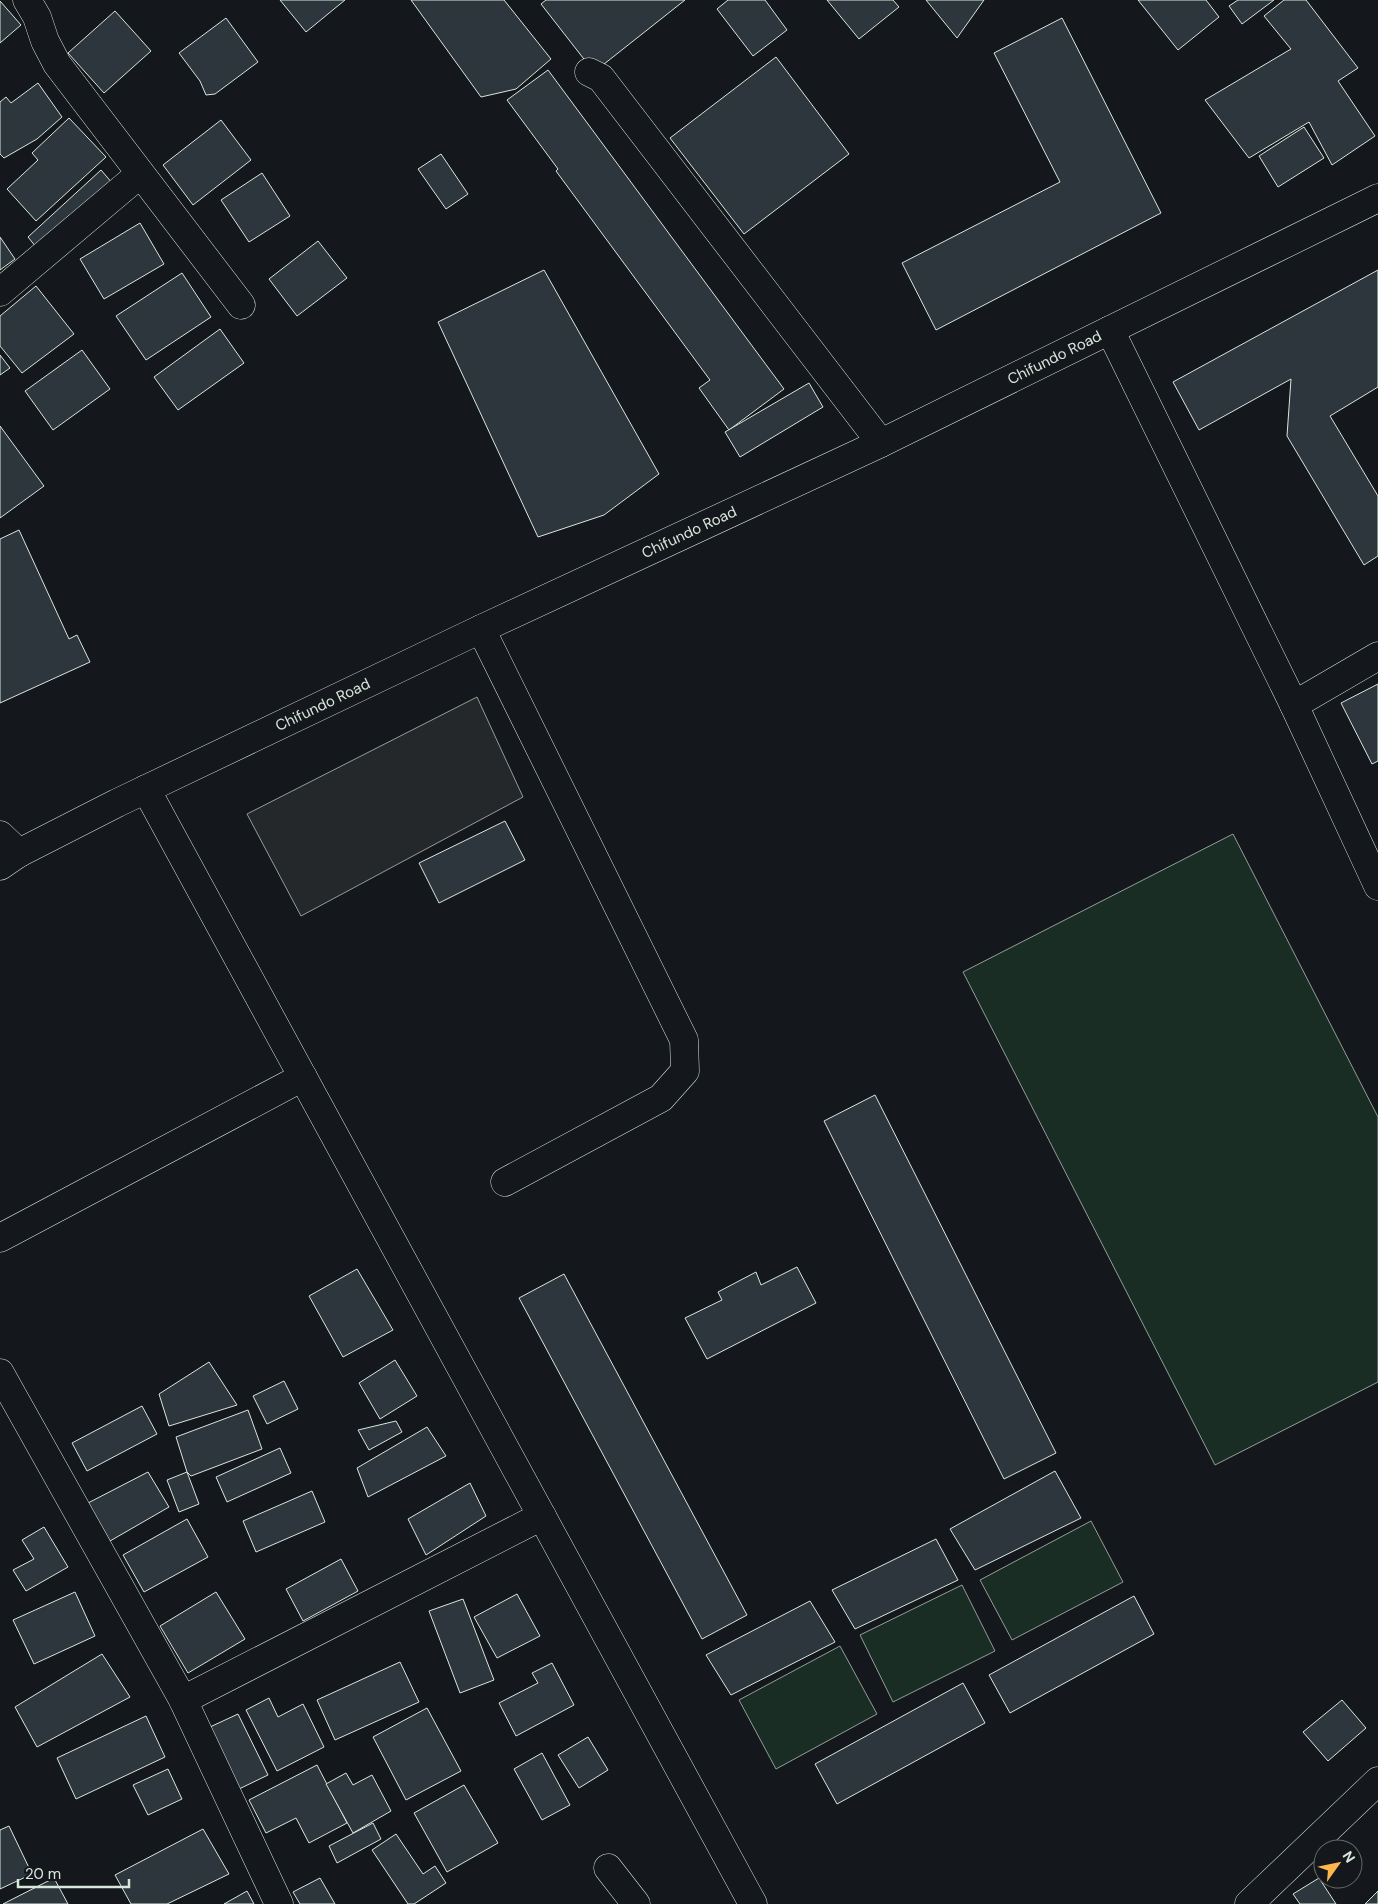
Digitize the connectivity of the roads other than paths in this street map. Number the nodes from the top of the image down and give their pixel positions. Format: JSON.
{"nodes":[{"id":1,"x":27,"y":0,"type":"edge"},
{"id":2,"x":589,"y":72,"type":"dead end"},
{"id":3,"x":140,"y":174,"type":"junction"},
{"id":4,"x":1378,"y":198,"type":"edge"},
{"id":5,"x":0,"y":292,"type":"edge"},
{"id":6,"x":241,"y":305,"type":"dead end"},
{"id":7,"x":1110,"y":330,"type":"junction"},
{"id":8,"x":881,"y":443,"type":"junction"},
{"id":9,"x":481,"y":629,"type":"junction"},
{"id":10,"x":1378,"y":656,"type":"edge"},
{"id":11,"x":1294,"y":705,"type":"junction"},
{"id":12,"x":146,"y":789,"type":"junction"},
{"id":13,"x":6,"y":851,"type":"edge"},
{"id":14,"x":1378,"y":886,"type":"edge"},
{"id":15,"x":303,"y":1077,"type":"junction"},
{"id":16,"x":505,"y":1182,"type":"dead end"},
{"id":17,"x":0,"y":1238,"type":"edge"},
{"id":18,"x":0,"y":1373,"type":"edge"},
{"id":19,"x":542,"y":1516,"type":"junction"},
{"id":20,"x":183,"y":1700,"type":"junction"},
{"id":21,"x":1378,"y":1780,"type":"edge"},
{"id":22,"x":608,"y":1868,"type":"dead end"},
{"id":23,"x":279,"y":1904,"type":"edge"},
{"id":24,"x":636,"y":1904,"type":"edge"},
{"id":25,"x":753,"y":1904,"type":"edge"},
{"id":26,"x":1249,"y":1904,"type":"edge"}],
"edges":[{"from":1,"to":3,"type":"street"},
{"from":2,"to":8,"type":"street"},
{"from":3,"to":5,"type":"street"},
{"from":3,"to":6,"type":"street"},
{"from":4,"to":7,"type":"street","name":"Chifundo Road"},
{"from":7,"to":8,"type":"street","name":"Chifundo Road"},
{"from":7,"to":11,"type":"street"},
{"from":8,"to":9,"type":"street","name":"Chifundo Road"},
{"from":9,"to":12,"type":"street","name":"Chifundo Road"},
{"from":9,"to":16,"type":"street"},
{"from":10,"to":11,"type":"street"},
{"from":11,"to":14,"type":"street"},
{"from":12,"to":13,"type":"street","name":"Chifundo Road"},
{"from":12,"to":15,"type":"street"},
{"from":15,"to":17,"type":"street"},
{"from":15,"to":19,"type":"street"},
{"from":18,"to":20,"type":"street"},
{"from":19,"to":20,"type":"street"},
{"from":19,"to":25,"type":"street"},
{"from":20,"to":23,"type":"street"},
{"from":21,"to":26,"type":"street"},
{"from":22,"to":24,"type":"street"}]}
